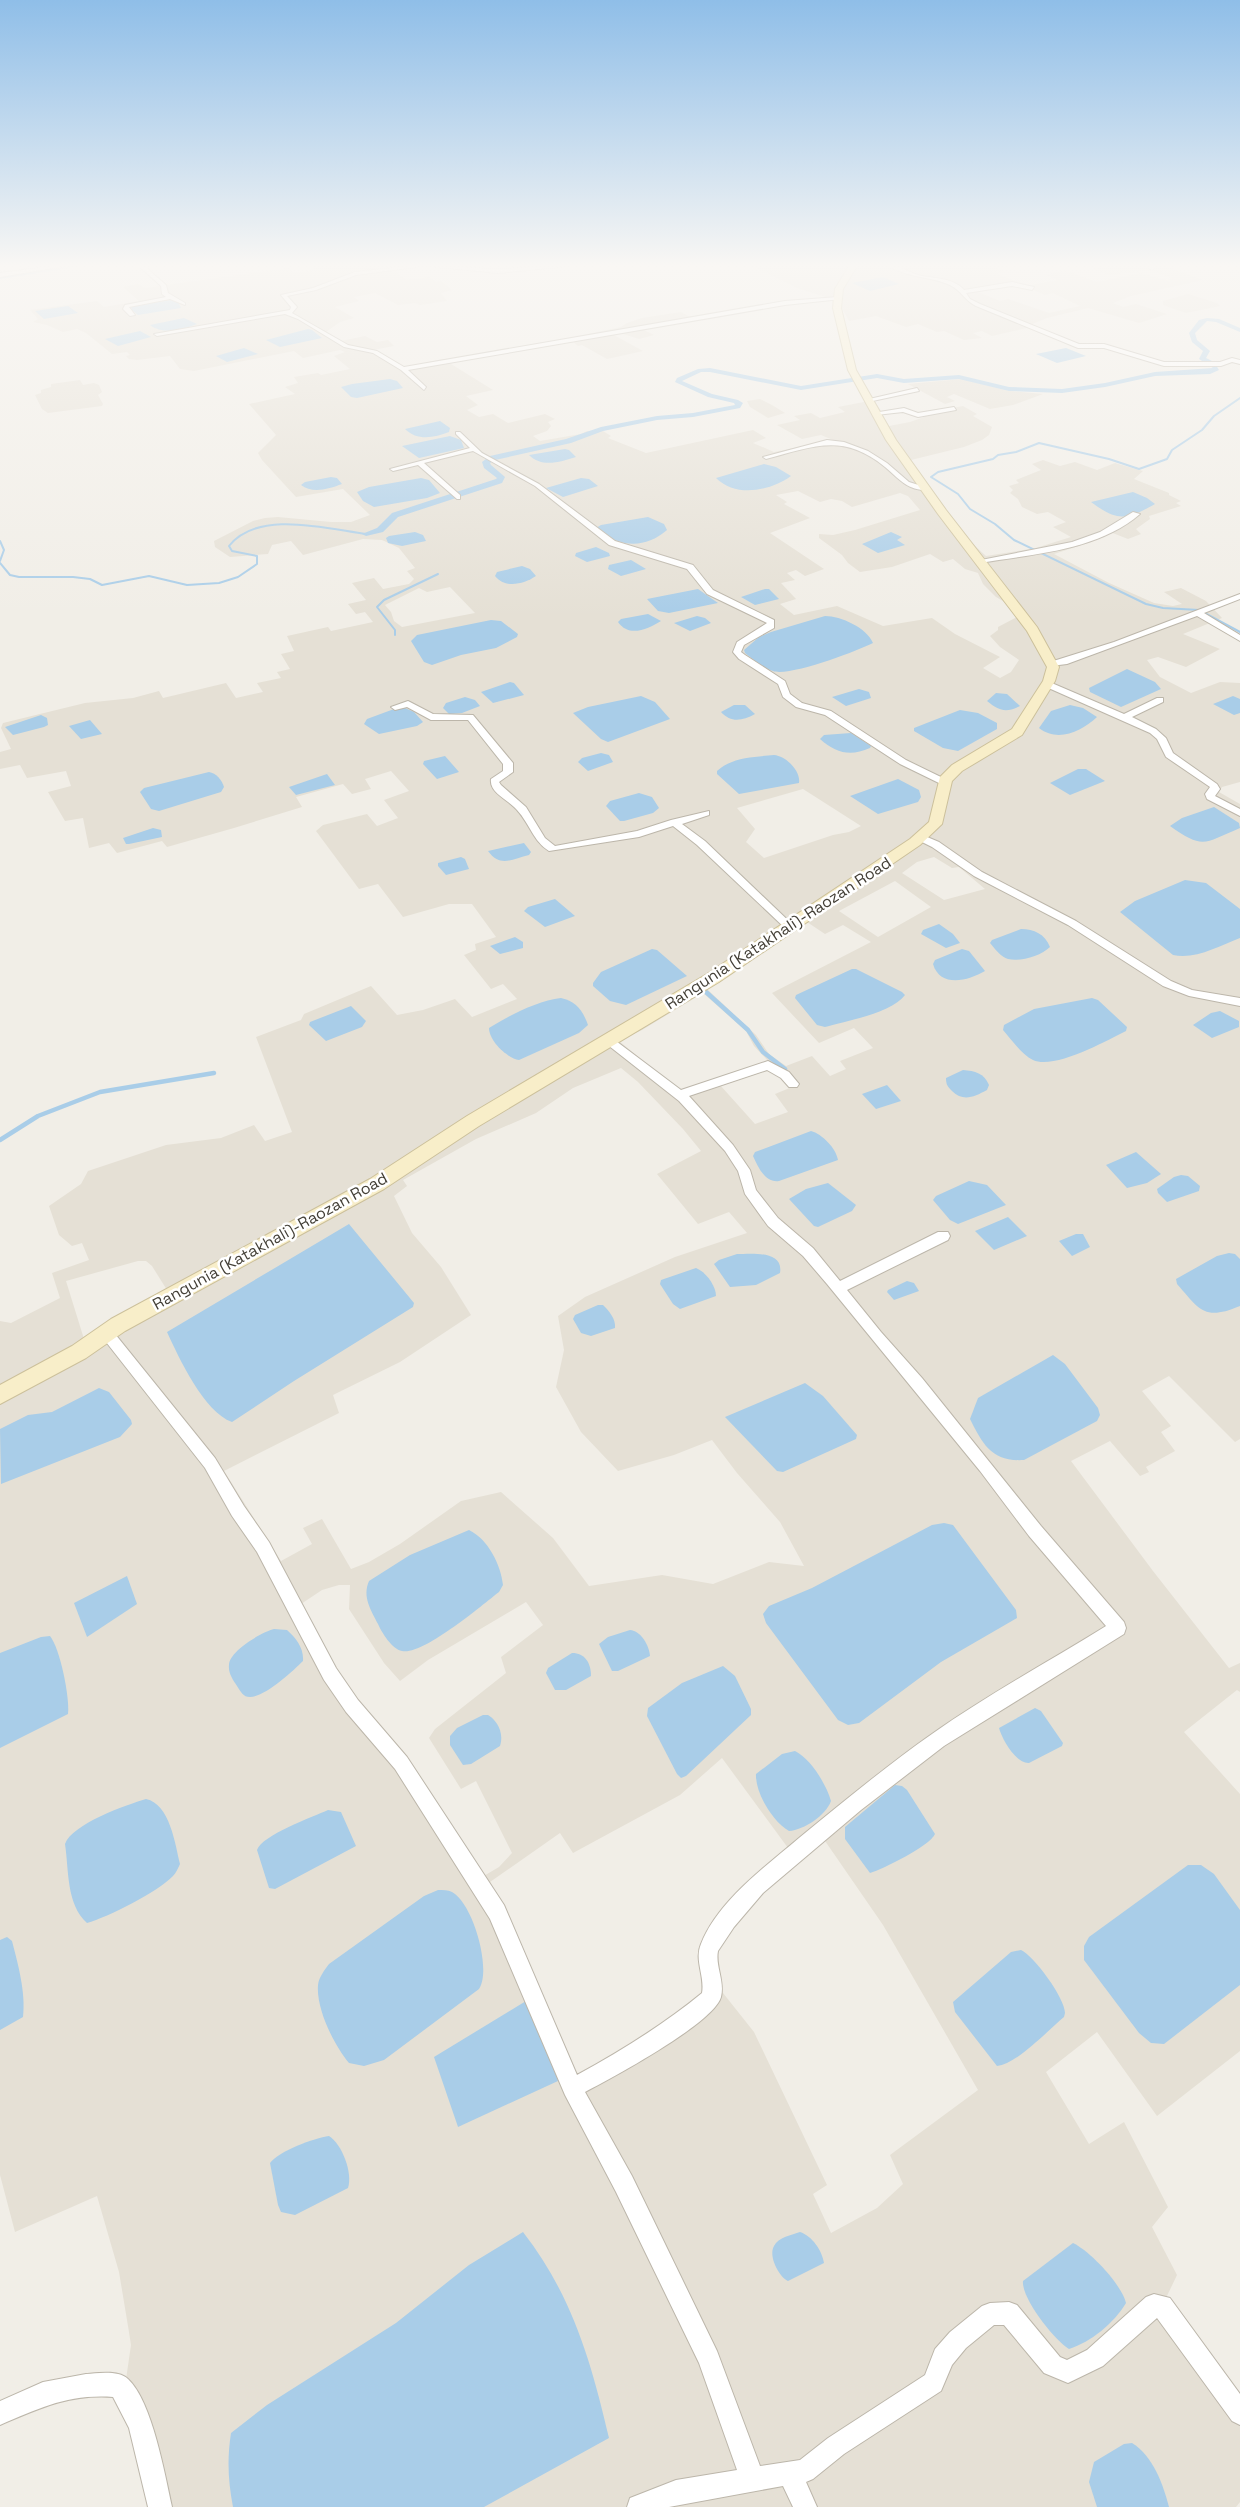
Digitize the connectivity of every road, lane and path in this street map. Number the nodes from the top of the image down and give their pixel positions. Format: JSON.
{"nodes":[{"id":1,"x":418,"y":383,"type":"edge"},
{"id":2,"x":858,"y":383,"type":"edge"},
{"id":3,"x":424,"y":388,"type":"dead end"},
{"id":4,"x":917,"y":390,"type":"dead end"},
{"id":5,"x":872,"y":406,"type":"junction"},
{"id":6,"x":954,"y":409,"type":"dead end"},
{"id":7,"x":458,"y":433,"type":"dead end"},
{"id":8,"x":474,"y":449,"type":"junction"},
{"id":9,"x":766,"y":457,"type":"dead end"},
{"id":10,"x":420,"y":463,"type":"junction"},
{"id":11,"x":393,"y":469,"type":"dead end"},
{"id":12,"x":924,"y":488,"type":"junction"},
{"id":13,"x":454,"y":495,"type":"dead end"},
{"id":14,"x":1136,"y":514,"type":"dead end"},
{"id":15,"x":980,"y":561,"type":"junction"},
{"id":16,"x":1240,"y":596,"type":"edge"},
{"id":17,"x":1197,"y":612,"type":"junction"},
{"id":18,"x":1240,"y":639,"type":"edge"},
{"id":19,"x":1052,"y":663,"type":"junction"},
{"id":20,"x":1047,"y":684,"type":"junction"},
{"id":21,"x":1160,"y":700,"type":"dead end"},
{"id":22,"x":395,"y":707,"type":"dead end"},
{"id":23,"x":1125,"y":717,"type":"junction"},
{"id":24,"x":944,"y":782,"type":"junction"},
{"id":25,"x":706,"y":813,"type":"dead end"},
{"id":26,"x":1240,"y":813,"type":"edge"},
{"id":27,"x":674,"y":822,"type":"junction"},
{"id":28,"x":920,"y":837,"type":"junction"},
{"id":29,"x":790,"y":927,"type":"junction"},
{"id":30,"x":1240,"y":1002,"type":"edge"},
{"id":31,"x":608,"y":1039,"type":"junction"},
{"id":32,"x":793,"y":1084,"type":"dead end"},
{"id":33,"x":680,"y":1095,"type":"junction"},
{"id":34,"x":943,"y":1236,"type":"dead end"},
{"id":35,"x":838,"y":1288,"type":"junction"},
{"id":36,"x":106,"y":1333,"type":"junction"},
{"id":37,"x":0,"y":1395,"type":"edge"},
{"id":38,"x":572,"y":2088,"type":"junction"},
{"id":39,"x":0,"y":2413,"type":"edge"},
{"id":40,"x":1240,"y":2413,"type":"edge"},
{"id":41,"x":790,"y":2474,"type":"junction"},
{"id":42,"x":753,"y":2481,"type":"junction"},
{"id":43,"x":160,"y":2507,"type":"edge"},
{"id":44,"x":639,"y":2507,"type":"edge"},
{"id":45,"x":805,"y":2507,"type":"edge"}],
"edges":[{"from":1,"to":3,"type":"street"},
{"from":2,"to":5,"type":"main road"},
{"from":4,"to":5,"type":"street"},
{"from":5,"to":6,"type":"street"},
{"from":5,"to":12,"type":"main road"},
{"from":7,"to":8,"type":"street"},
{"from":8,"to":10,"type":"street"},
{"from":8,"to":24,"type":"street"},
{"from":9,"to":12,"type":"street"},
{"from":10,"to":11,"type":"street"},
{"from":10,"to":13,"type":"street"},
{"from":12,"to":15,"type":"main road"},
{"from":14,"to":15,"type":"street"},
{"from":15,"to":19,"type":"main road"},
{"from":16,"to":17,"type":"street"},
{"from":17,"to":18,"type":"street"},
{"from":17,"to":19,"type":"street"},
{"from":19,"to":20,"type":"main road"},
{"from":20,"to":23,"type":"street"},
{"from":20,"to":24,"type":"main road"},
{"from":21,"to":23,"type":"street"},
{"from":22,"to":27,"type":"street"},
{"from":23,"to":26,"type":"street"},
{"from":24,"to":28,"type":"main road","name":"Rangunia (Katakhali)-Raozan Road"},
{"from":25,"to":27,"type":"street"},
{"from":27,"to":29,"type":"street"},
{"from":28,"to":29,"type":"main road","name":"Rangunia (Katakhali)-Raozan Road"},
{"from":28,"to":30,"type":"street"},
{"from":29,"to":31,"type":"main road","name":"Rangunia (Katakhali)-Raozan Road"},
{"from":31,"to":33,"type":"street"},
{"from":31,"to":36,"type":"main road","name":"Rangunia (Katakhali)-Raozan Road"},
{"from":32,"to":33,"type":"street"},
{"from":33,"to":35,"type":"street"},
{"from":34,"to":35,"type":"street"},
{"from":35,"to":38,"type":"street"},
{"from":36,"to":37,"type":"main road","name":"Rangunia (Katakhali)-Raozan Road"},
{"from":36,"to":38,"type":"street"},
{"from":38,"to":42,"type":"street"},
{"from":39,"to":43,"type":"street"},
{"from":40,"to":41,"type":"street"},
{"from":41,"to":42,"type":"street"},
{"from":41,"to":45,"type":"street"},
{"from":42,"to":44,"type":"street"}]}
